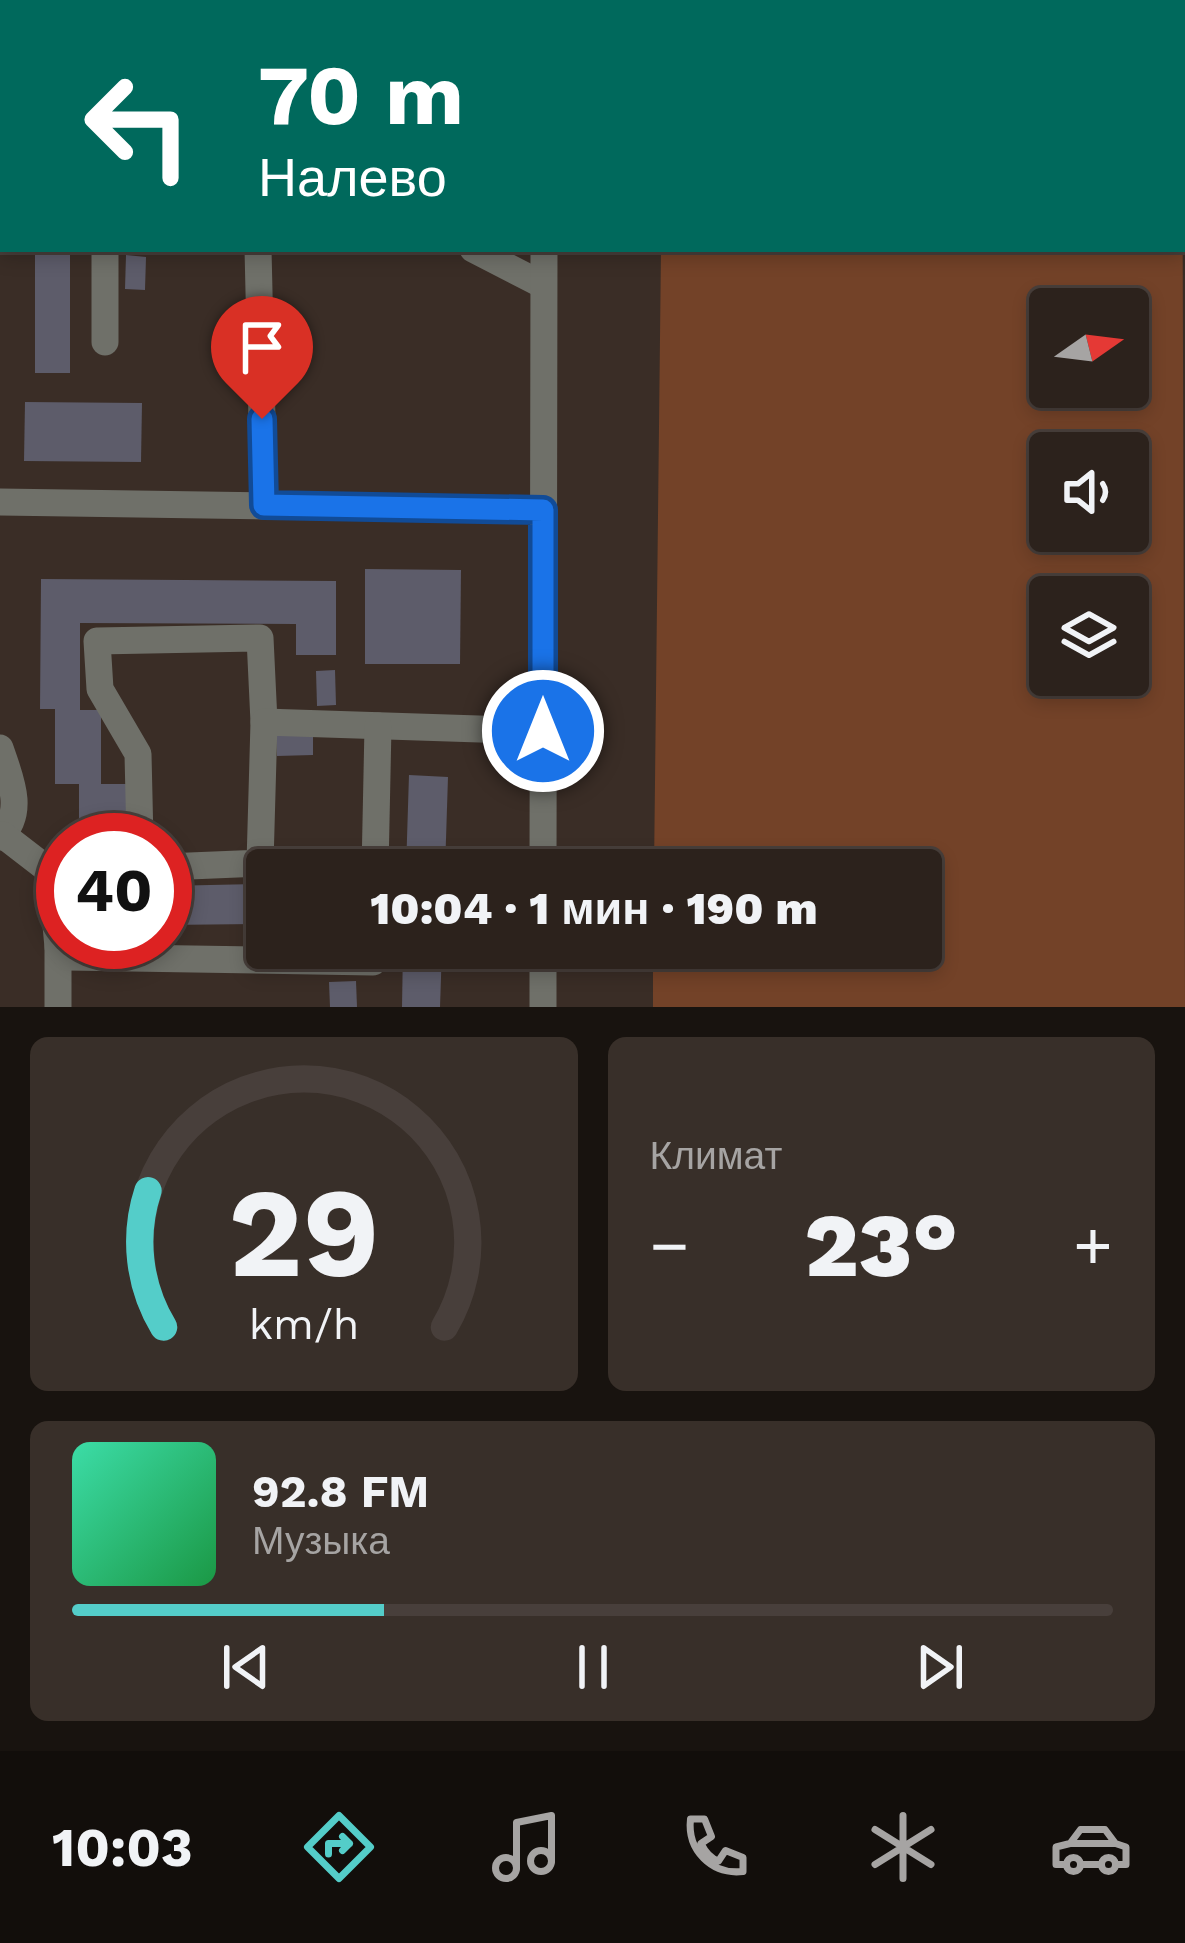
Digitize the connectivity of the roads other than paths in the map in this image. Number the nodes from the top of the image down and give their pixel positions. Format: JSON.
{"nodes":[{"id":1,"x":105,"y":252,"type":"edge"},
{"id":2,"x":258,"y":252,"type":"edge"},
{"id":3,"x":479,"y":252,"type":"edge"},
{"id":4,"x":544,"y":252,"type":"edge"},
{"id":5,"x":543,"y":285,"type":"junction"},
{"id":6,"x":105,"y":342,"type":"dead end"},
{"id":7,"x":0,"y":502,"type":"edge"},
{"id":8,"x":264,"y":505,"type":"junction"},
{"id":9,"x":543,"y":510,"type":"junction"},
{"id":10,"x":264,"y":722,"type":"junction"},
{"id":11,"x":378,"y":726,"type":"junction"},
{"id":12,"x":543,"y":731,"type":"junction"},
{"id":13,"x":0,"y":748,"type":"edge"},
{"id":14,"x":139,"y":813,"type":"edge"},
{"id":15,"x":2,"y":836,"type":"edge"},
{"id":16,"x":375,"y":849,"type":"edge"},
{"id":17,"x":543,"y":849,"type":"edge"},
{"id":18,"x":36,"y":858,"type":"edge"},
{"id":19,"x":192,"y":866,"type":"edge"},
{"id":20,"x":192,"y":959,"type":"edge"},
{"id":21,"x":246,"y":960,"type":"edge"},
{"id":22,"x":58,"y":969,"type":"edge"},
{"id":23,"x":543,"y":969,"type":"edge"},
{"id":24,"x":58,"y":1007,"type":"edge"},
{"id":25,"x":543,"y":1007,"type":"edge"}],
"edges":[{"from":1,"to":6,"type":"street"},
{"from":2,"to":8,"type":"street"},
{"from":3,"to":5,"type":"street"},
{"from":4,"to":5,"type":"street"},
{"from":5,"to":9,"type":"street"},
{"from":7,"to":8,"type":"street"},
{"from":8,"to":9,"type":"street"},
{"from":9,"to":12,"type":"street"},
{"from":10,"to":11,"type":"street"},
{"from":10,"to":14,"type":"street"},
{"from":10,"to":19,"type":"street"},
{"from":11,"to":12,"type":"street"},
{"from":11,"to":16,"type":"street"},
{"from":12,"to":17,"type":"street"},
{"from":13,"to":15,"type":"street"},
{"from":15,"to":18,"type":"street"},
{"from":20,"to":21,"type":"street"},
{"from":22,"to":24,"type":"street"},
{"from":23,"to":25,"type":"street"}]}
